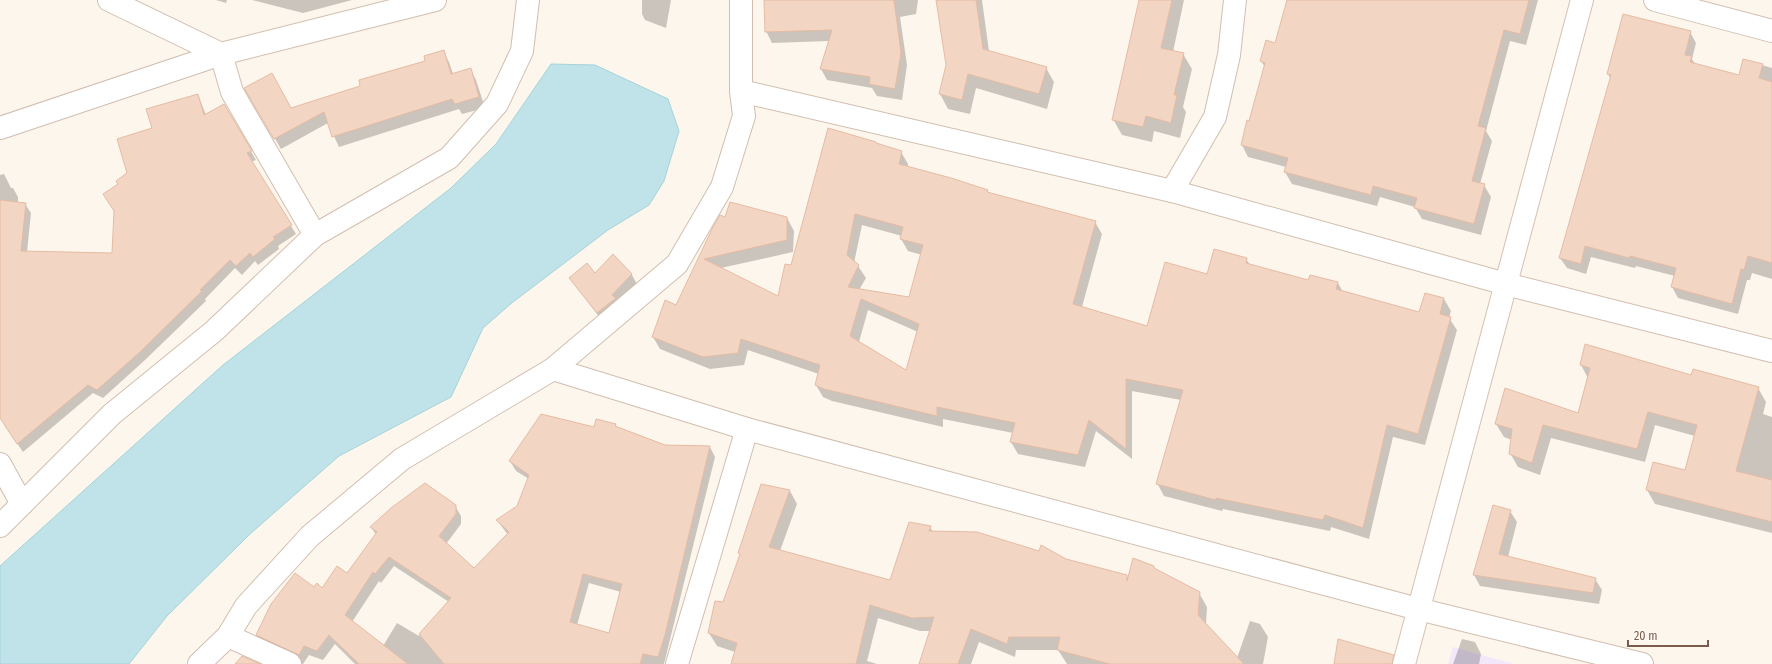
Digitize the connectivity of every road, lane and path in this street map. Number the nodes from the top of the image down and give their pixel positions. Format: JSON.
{"nodes":[{"id":1,"x":109,"y":0,"type":"edge"},
{"id":2,"x":435,"y":0,"type":"edge"},
{"id":3,"x":528,"y":0,"type":"edge"},
{"id":4,"x":741,"y":0,"type":"edge"},
{"id":5,"x":1235,"y":0,"type":"edge"},
{"id":6,"x":1582,"y":0,"type":"edge"},
{"id":7,"x":1655,"y":0,"type":"edge"},
{"id":8,"x":1772,"y":31,"type":"edge"},
{"id":9,"x":221,"y":54,"type":"junction"},
{"id":10,"x":741,"y":91,"type":"junction"},
{"id":11,"x":0,"y":128,"type":"edge"},
{"id":12,"x":1172,"y":191,"type":"junction"},
{"id":13,"x":315,"y":235,"type":"junction"},
{"id":14,"x":1506,"y":284,"type":"junction"},
{"id":15,"x":1772,"y":351,"type":"edge"},
{"id":16,"x":553,"y":369,"type":"junction"},
{"id":17,"x":747,"y":429,"type":"junction"},
{"id":18,"x":0,"y":464,"type":"edge"},
{"id":19,"x":22,"y":504,"type":"junction"},
{"id":20,"x":0,"y":526,"type":"edge"},
{"id":21,"x":1418,"y":609,"type":"junction"},
{"id":22,"x":228,"y":636,"type":"junction"},
{"id":23,"x":199,"y":664,"type":"edge"},
{"id":24,"x":290,"y":664,"type":"edge"},
{"id":25,"x":677,"y":664,"type":"edge"},
{"id":26,"x":1404,"y":664,"type":"edge"},
{"id":27,"x":1642,"y":664,"type":"edge"}],
"edges":[{"from":1,"to":9,"type":"street"},
{"from":2,"to":9,"type":"street"},
{"from":3,"to":13,"type":"street"},
{"from":4,"to":10,"type":"street"},
{"from":5,"to":12,"type":"street"},
{"from":6,"to":14,"type":"street"},
{"from":7,"to":8,"type":"street"},
{"from":9,"to":11,"type":"street"},
{"from":9,"to":13,"type":"street"},
{"from":10,"to":12,"type":"street"},
{"from":10,"to":16,"type":"street"},
{"from":12,"to":14,"type":"street"},
{"from":13,"to":19,"type":"street"},
{"from":14,"to":15,"type":"street"},
{"from":14,"to":21,"type":"street"},
{"from":16,"to":17,"type":"street"},
{"from":16,"to":22,"type":"street"},
{"from":17,"to":21,"type":"street"},
{"from":17,"to":25,"type":"street"},
{"from":18,"to":19,"type":"street"},
{"from":19,"to":20,"type":"street"},
{"from":21,"to":26,"type":"street"},
{"from":21,"to":27,"type":"street"},
{"from":22,"to":23,"type":"street"},
{"from":22,"to":24,"type":"street"}]}
